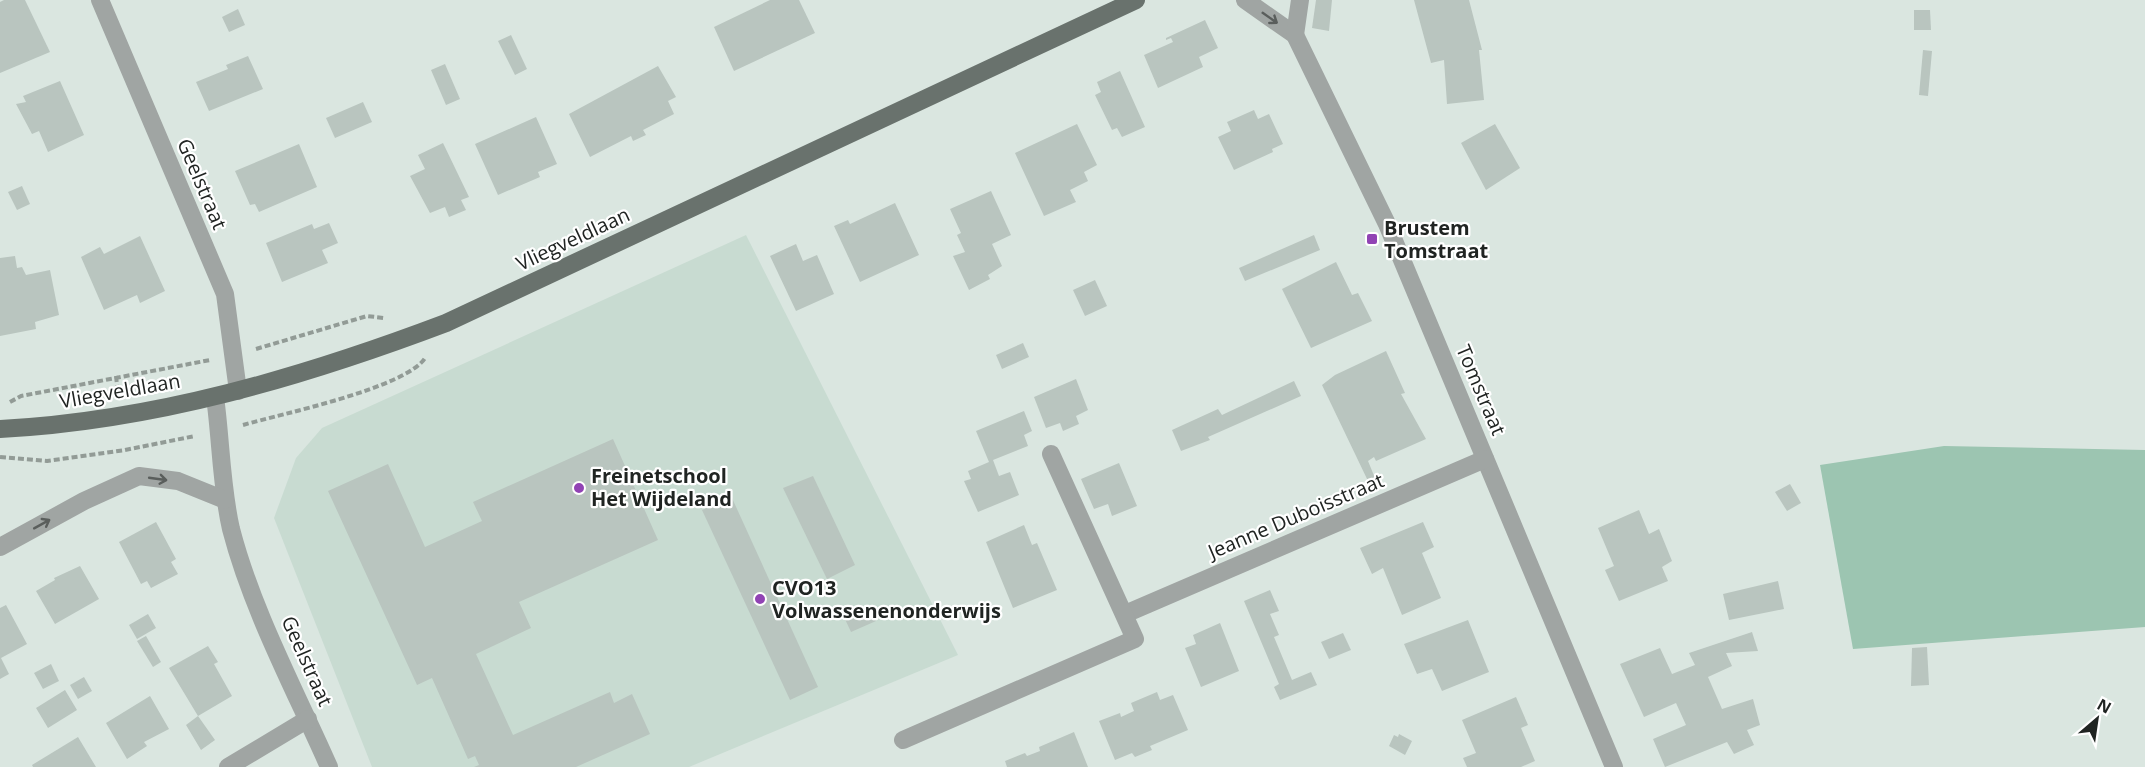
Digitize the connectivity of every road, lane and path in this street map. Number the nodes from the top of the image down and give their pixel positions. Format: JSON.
{"nodes":[{"id":1,"x":100,"y":0,"type":"edge"},
{"id":2,"x":1136,"y":0,"type":"edge"},
{"id":3,"x":1245,"y":0,"type":"edge"},
{"id":4,"x":1300,"y":0,"type":"edge"},
{"id":5,"x":1295,"y":35,"type":"junction"},
{"id":6,"x":331,"y":328,"type":"dead end"},
{"id":7,"x":233,"y":356,"type":"junction"},
{"id":8,"x":238,"y":391,"type":"junction"},
{"id":9,"x":353,"y":394,"type":"dead end"},
{"id":10,"x":215,"y":397,"type":"junction"},
{"id":11,"x":7,"y":404,"type":"dead end"},
{"id":12,"x":0,"y":429,"type":"edge"},
{"id":13,"x":219,"y":431,"type":"junction"},
{"id":14,"x":1051,"y":454,"type":"dead end"},
{"id":15,"x":0,"y":457,"type":"edge"},
{"id":16,"x":1485,"y":459,"type":"junction"},
{"id":17,"x":225,"y":500,"type":"junction"},
{"id":18,"x":0,"y":547,"type":"edge"},
{"id":19,"x":1125,"y":614,"type":"junction"},
{"id":20,"x":308,"y":719,"type":"junction"},
{"id":21,"x":903,"y":740,"type":"dead end"},
{"id":22,"x":228,"y":767,"type":"edge"},
{"id":23,"x":329,"y":767,"type":"edge"},
{"id":24,"x":1614,"y":767,"type":"edge"}],
"edges":[{"from":1,"to":7,"type":"street","name":"Geelstraat"},
{"from":2,"to":8,"type":"main road","name":"Vliegveldlaan"},
{"from":3,"to":5,"type":"street","name":"Tomstraat","one_way":true},
{"from":4,"to":5,"type":"street"},
{"from":5,"to":16,"type":"street","name":"Tomstraat"},
{"from":6,"to":7,"type":"path","name":"Vliegveldlaan"},
{"from":7,"to":8,"type":"street","name":"Geelstraat"},
{"from":7,"to":11,"type":"path","name":"Vliegveldlaan"},
{"from":8,"to":10,"type":"main road","name":"Vliegveldlaan"},
{"from":9,"to":13,"type":"path"},
{"from":10,"to":12,"type":"main road","name":"Vliegveldlaan"},
{"from":10,"to":13,"type":"street","name":"Geelstraat"},
{"from":13,"to":15,"type":"path"},
{"from":13,"to":17,"type":"street","name":"Geelstraat"},
{"from":14,"to":19,"type":"street"},
{"from":16,"to":19,"type":"street","name":"Jeanne Duboisstraat"},
{"from":16,"to":24,"type":"street","name":"Tomstraat"},
{"from":18,"to":17,"type":"street","one_way":true},
{"from":17,"to":20,"type":"street","name":"Geelstraat"},
{"from":19,"to":21,"type":"street"},
{"from":20,"to":22,"type":"street"},
{"from":20,"to":23,"type":"street","name":"Geelstraat"}]}
